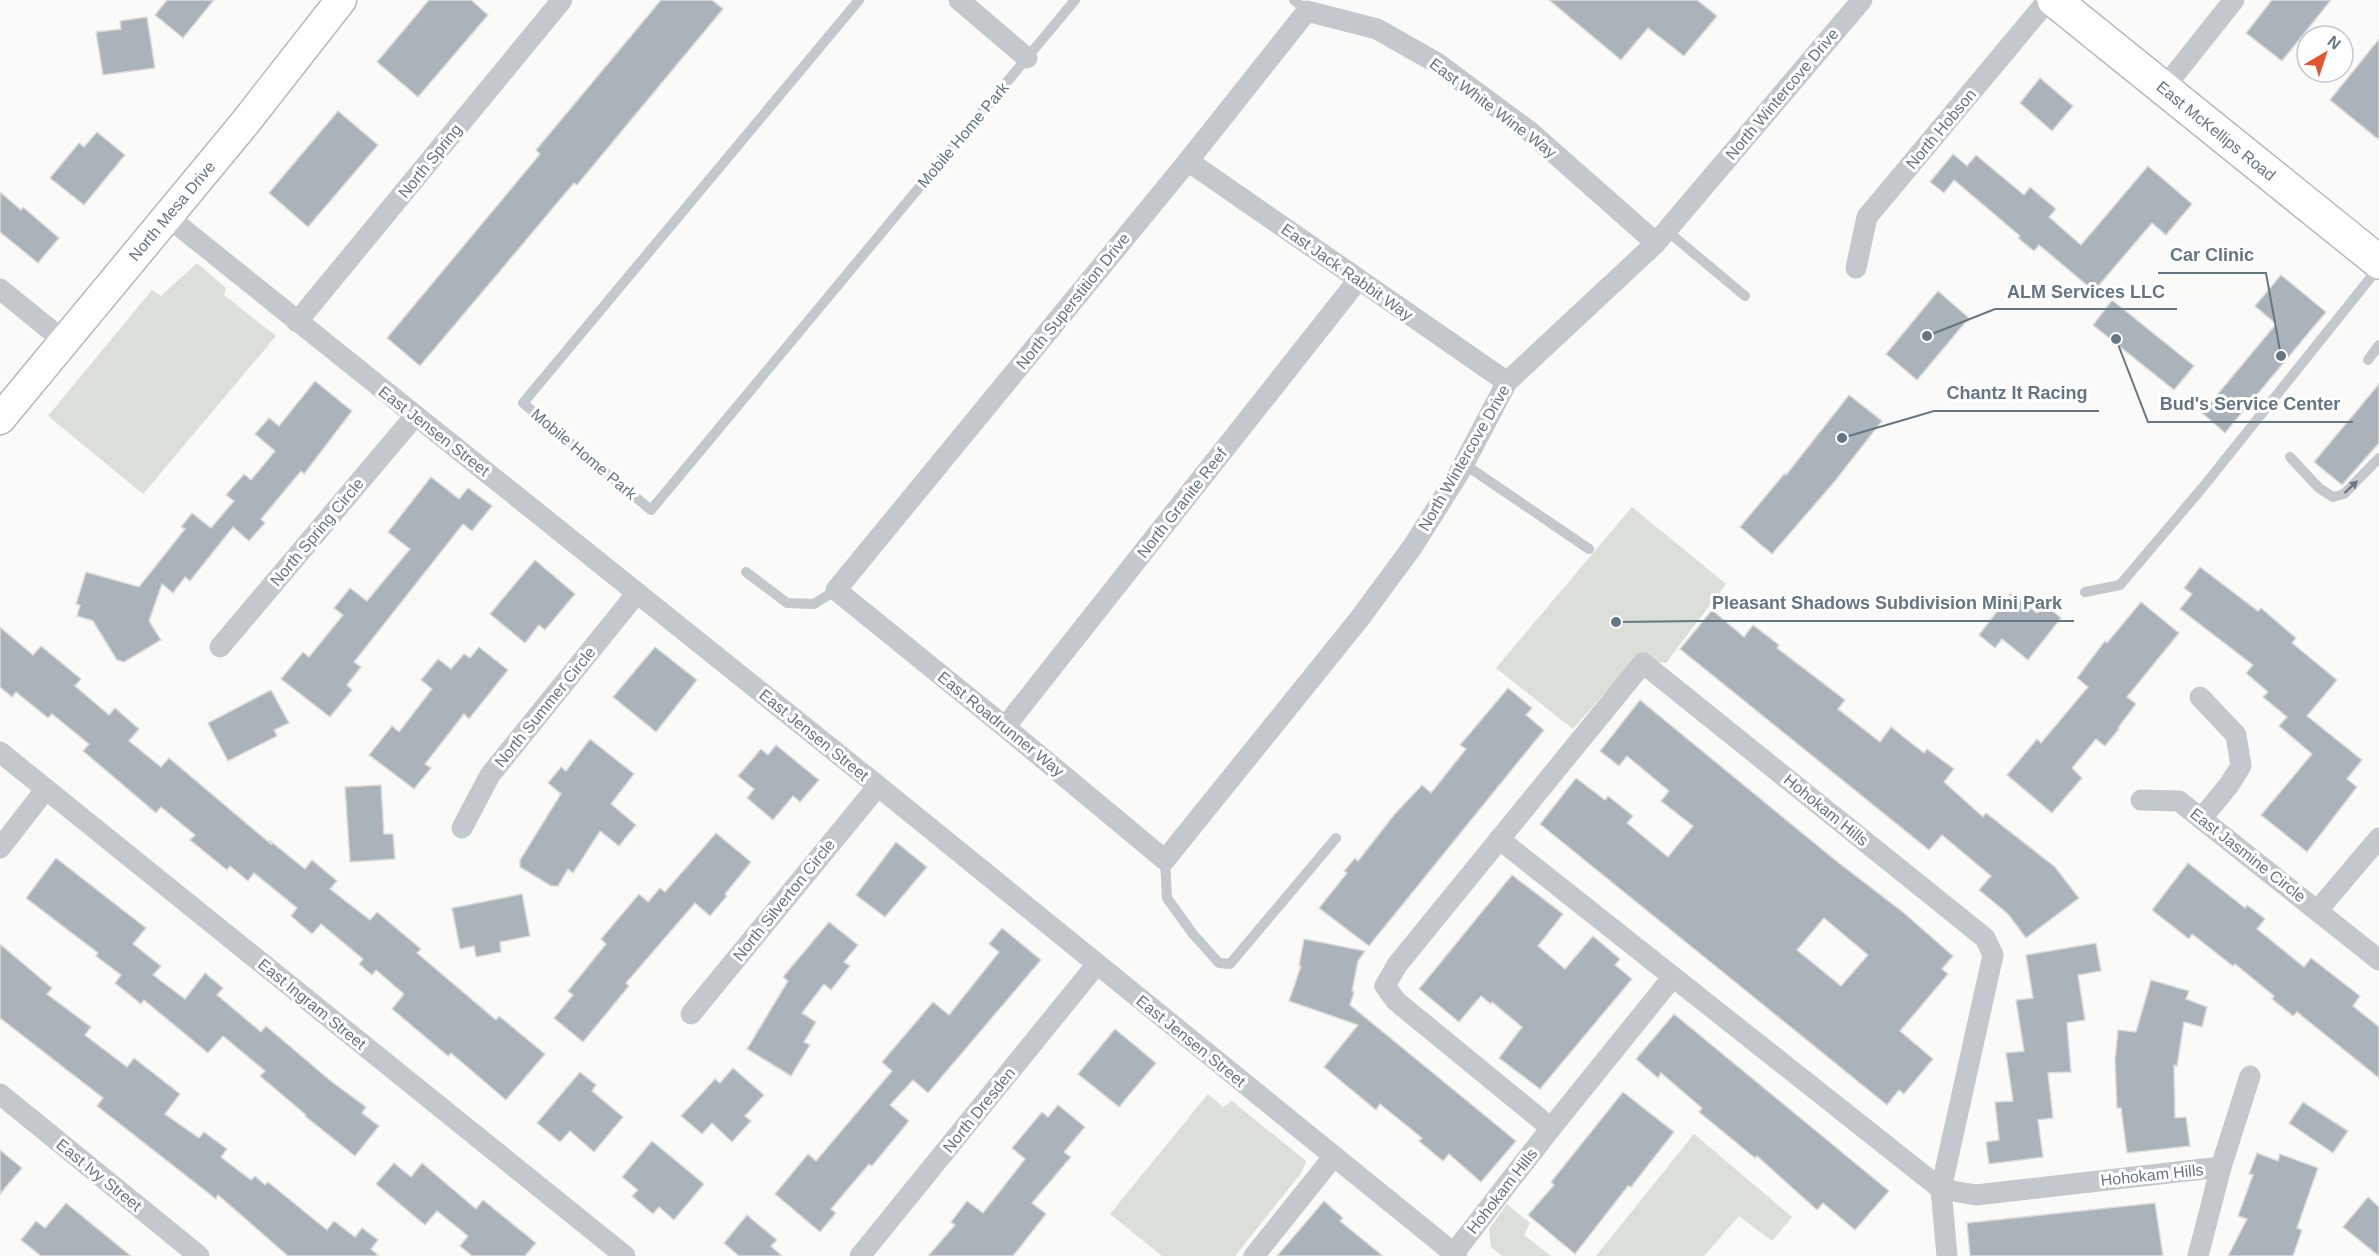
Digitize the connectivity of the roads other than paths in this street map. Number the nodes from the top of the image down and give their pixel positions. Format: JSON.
{"nodes":[{"id":1,"x":341,"y":0,"type":"edge"},
{"id":2,"x":562,"y":0,"type":"edge"},
{"id":3,"x":859,"y":0,"type":"edge"},
{"id":4,"x":959,"y":0,"type":"edge"},
{"id":5,"x":1076,"y":0,"type":"edge"},
{"id":6,"x":1862,"y":0,"type":"edge"},
{"id":7,"x":2048,"y":0,"type":"edge"},
{"id":8,"x":2054,"y":0,"type":"edge"},
{"id":9,"x":2234,"y":0,"type":"edge"},
{"id":10,"x":1301,"y":5,"type":"edge"},
{"id":11,"x":1027,"y":58,"type":"junction"},
{"id":12,"x":2164,"y":88,"type":"junction"},
{"id":13,"x":1188,"y":161,"type":"junction"},
{"id":14,"x":168,"y":217,"type":"junction"},
{"id":15,"x":1661,"y":236,"type":"junction"},
{"id":16,"x":2379,"y":262,"type":"edge"},
{"id":17,"x":2379,"y":267,"type":"edge"},
{"id":18,"x":1856,"y":268,"type":"dead end"},
{"id":19,"x":1358,"y":280,"type":"junction"},
{"id":20,"x":0,"y":289,"type":"edge"},
{"id":21,"x":1745,"y":297,"type":"dead end"},
{"id":22,"x":297,"y":322,"type":"junction"},
{"id":23,"x":64,"y":341,"type":"junction"},
{"id":24,"x":2379,"y":345,"type":"edge"},
{"id":25,"x":2368,"y":360,"type":"dead end"},
{"id":26,"x":1507,"y":382,"type":"junction"},
{"id":27,"x":415,"y":416,"type":"junction"},
{"id":28,"x":0,"y":419,"type":"edge"},
{"id":29,"x":2290,"y":457,"type":"dead end"},
{"id":30,"x":2379,"y":459,"type":"edge"},
{"id":31,"x":1464,"y":464,"type":"junction"},
{"id":32,"x":1589,"y":549,"type":"dead end"},
{"id":33,"x":746,"y":572,"type":"dead end"},
{"id":34,"x":836,"y":590,"type":"junction"},
{"id":35,"x":2085,"y":592,"type":"dead end"},
{"id":36,"x":638,"y":593,"type":"junction"},
{"id":37,"x":220,"y":647,"type":"dead end"},
{"id":38,"x":2200,"y":697,"type":"dead end"},
{"id":39,"x":1005,"y":727,"type":"junction"},
{"id":40,"x":0,"y":752,"type":"edge"},
{"id":41,"x":878,"y":786,"type":"junction"},
{"id":42,"x":46,"y":789,"type":"junction"},
{"id":43,"x":2141,"y":800,"type":"dead end"},
{"id":44,"x":2201,"y":819,"type":"junction"},
{"id":45,"x":462,"y":828,"type":"dead end"},
{"id":46,"x":1336,"y":838,"type":"dead end"},
{"id":47,"x":2379,"y":838,"type":"edge"},
{"id":48,"x":1498,"y":839,"type":"junction"},
{"id":49,"x":0,"y":848,"type":"edge"},
{"id":50,"x":1164,"y":860,"type":"junction"},
{"id":51,"x":2318,"y":910,"type":"junction"},
{"id":52,"x":2379,"y":960,"type":"edge"},
{"id":53,"x":1097,"y":964,"type":"junction"},
{"id":54,"x":1672,"y":978,"type":"junction"},
{"id":55,"x":691,"y":1014,"type":"dead end"},
{"id":56,"x":2250,"y":1076,"type":"dead end"},
{"id":57,"x":0,"y":1094,"type":"edge"},
{"id":58,"x":1551,"y":1128,"type":"junction"},
{"id":59,"x":1334,"y":1156,"type":"junction"},
{"id":60,"x":2221,"y":1167,"type":"junction"},
{"id":61,"x":1941,"y":1189,"type":"junction"},
{"id":62,"x":1455,"y":1255,"type":"edge"},
{"id":63,"x":199,"y":1256,"type":"edge"},
{"id":64,"x":624,"y":1256,"type":"edge"},
{"id":65,"x":860,"y":1256,"type":"edge"},
{"id":66,"x":1254,"y":1256,"type":"edge"},
{"id":67,"x":1947,"y":1256,"type":"edge"},
{"id":68,"x":2198,"y":1256,"type":"edge"}],
"edges":[{"from":1,"to":14,"type":"main road","name":"North Mesa Drive"},
{"from":2,"to":22,"type":"street","name":"North Spring"},
{"from":3,"to":11,"type":"lane","name":"Mobile Home Park"},
{"from":4,"to":11,"type":"street"},
{"from":5,"to":11,"type":"lane","name":"Mobile Home Park"},
{"from":6,"to":15,"type":"street","name":"North Wintercove Drive"},
{"from":7,"to":18,"type":"street","name":"North Hobson"},
{"from":8,"to":12,"type":"main road","name":"East McKellips Road"},
{"from":9,"to":12,"type":"street"},
{"from":10,"to":13,"type":"street","name":"North Superstition Drive"},
{"from":10,"to":15,"type":"street","name":"East White Wine Way"},
{"from":12,"to":16,"type":"main road","name":"East McKellips Road"},
{"from":13,"to":19,"type":"street","name":"East Jack Rabbit Way"},
{"from":13,"to":34,"type":"street","name":"North Superstition Drive"},
{"from":14,"to":22,"type":"street","name":"East Jensen Street"},
{"from":14,"to":23,"type":"main road","name":"North Mesa Drive"},
{"from":15,"to":21,"type":"lane"},
{"from":15,"to":26,"type":"street","name":"North Wintercove Drive"},
{"from":17,"to":35,"type":"lane"},
{"from":19,"to":26,"type":"street","name":"East Jack Rabbit Way"},
{"from":19,"to":39,"type":"street","name":"North Granite Reef"},
{"from":20,"to":23,"type":"street"},
{"from":22,"to":27,"type":"street","name":"East Jensen Street"},
{"from":23,"to":28,"type":"main road","name":"North Mesa Drive"},
{"from":24,"to":25,"type":"lane"},
{"from":26,"to":31,"type":"street","name":"North Wintercove Drive"},
{"from":27,"to":36,"type":"street","name":"East Jensen Street"},
{"from":27,"to":37,"type":"street","name":"North Spring Circle"},
{"from":29,"to":30,"type":"lane","one_way":true},
{"from":31,"to":32,"type":"lane"},
{"from":31,"to":50,"type":"street","name":"North Wintercove Drive"},
{"from":33,"to":34,"type":"lane"},
{"from":34,"to":39,"type":"street","name":"East Roadrunner Way"},
{"from":36,"to":41,"type":"street","name":"East Jensen Street"},
{"from":36,"to":45,"type":"street","name":"North Summer Circle"},
{"from":38,"to":44,"type":"street"},
{"from":39,"to":50,"type":"street","name":"East Roadrunner Way"},
{"from":40,"to":42,"type":"street","name":"East Ingram Street"},
{"from":41,"to":53,"type":"street","name":"East Jensen Street"},
{"from":41,"to":55,"type":"street","name":"North Silverton Circle"},
{"from":42,"to":49,"type":"street"},
{"from":42,"to":64,"type":"street","name":"East Ingram Street"},
{"from":43,"to":44,"type":"street","name":"East Jasmine Circle"},
{"from":44,"to":51,"type":"street","name":"East Jasmine Circle"},
{"from":46,"to":50,"type":"lane"},
{"from":47,"to":51,"type":"street"},
{"from":48,"to":54,"type":"street","name":"Hohokam Hills"},
{"from":48,"to":58,"type":"street","name":"Hohokam Hills"},
{"from":48,"to":61,"type":"street","name":"Hohokam Hills"},
{"from":51,"to":52,"type":"street","name":"East Jasmine Circle"},
{"from":53,"to":59,"type":"street","name":"East Jensen Street"},
{"from":53,"to":65,"type":"street","name":"North Dresden"},
{"from":54,"to":58,"type":"street","name":"Hohokam Hills"},
{"from":54,"to":61,"type":"street","name":"Hohokam Hills"},
{"from":56,"to":60,"type":"street","name":"Hohokam Hills"},
{"from":57,"to":63,"type":"street","name":"East Ivy Street"},
{"from":58,"to":62,"type":"street","name":"Hohokam Hills"},
{"from":59,"to":62,"type":"street","name":"East Jensen Street"},
{"from":59,"to":66,"type":"street"},
{"from":60,"to":61,"type":"street","name":"Hohokam Hills"},
{"from":60,"to":68,"type":"street","name":"Hohokam Hills"},
{"from":61,"to":67,"type":"street","name":"Hohokam Hills"}]}
